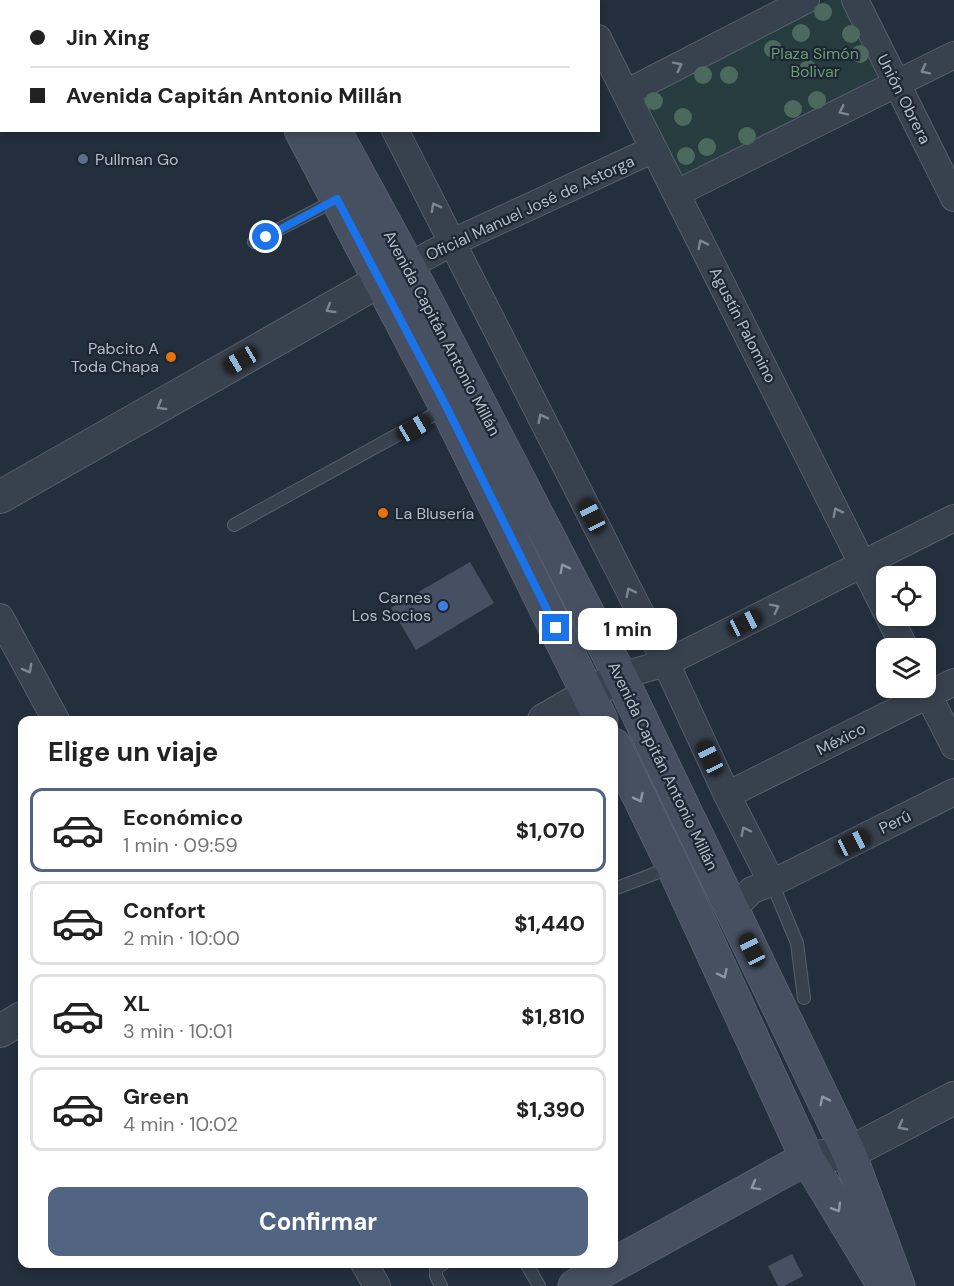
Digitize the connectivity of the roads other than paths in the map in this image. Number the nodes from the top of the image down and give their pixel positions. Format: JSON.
{"nodes":[{"id":1,"x":806,"y":0,"type":"edge"},
{"id":2,"x":855,"y":0,"type":"edge"},
{"id":3,"x":600,"y":42,"type":"edge"},
{"id":4,"x":954,"y":55,"type":"edge"},
{"id":5,"x":896,"y":86,"type":"junction"},
{"id":6,"x":626,"y":93,"type":"junction"},
{"id":7,"x":302,"y":132,"type":"edge"},
{"id":8,"x":335,"y":132,"type":"edge"},
{"id":9,"x":396,"y":132,"type":"edge"},
{"id":10,"x":654,"y":149,"type":"junction"},
{"id":11,"x":676,"y":193,"type":"junction"},
{"id":12,"x":954,"y":198,"type":"edge"},
{"id":13,"x":337,"y":199,"type":"junction"},
{"id":14,"x":254,"y":242,"type":"dead end"},
{"id":15,"x":453,"y":242,"type":"junction"},
{"id":16,"x":395,"y":273,"type":"junction"},
{"id":17,"x":447,"y":408,"type":"junction"},
{"id":18,"x":0,"y":497,"type":"edge"},
{"id":19,"x":954,"y":518,"type":"edge"},
{"id":20,"x":234,"y":525,"type":"dead end"},
{"id":21,"x":863,"y":564,"type":"junction"},
{"id":22,"x":876,"y":591,"type":"edge"},
{"id":23,"x":0,"y":618,"type":"edge"},
{"id":24,"x":666,"y":663,"type":"junction"},
{"id":25,"x":620,"y":676,"type":"junction"},
{"id":26,"x":954,"y":682,"type":"edge"},
{"id":27,"x":936,"y":688,"type":"edge"},
{"id":28,"x":913,"y":698,"type":"edge"},
{"id":29,"x":930,"y":698,"type":"edge"},
{"id":30,"x":595,"y":707,"type":"edge"},
{"id":31,"x":54,"y":716,"type":"edge"},
{"id":32,"x":560,"y":716,"type":"edge"},
{"id":33,"x":954,"y":746,"type":"edge"},
{"id":34,"x":618,"y":753,"type":"edge"},
{"id":35,"x":954,"y":792,"type":"edge"},
{"id":36,"x":727,"y":795,"type":"junction"},
{"id":37,"x":673,"y":866,"type":"junction"},
{"id":38,"x":772,"y":883,"type":"junction"},
{"id":39,"x":618,"y":887,"type":"edge"},
{"id":40,"x":732,"y":910,"type":"junction"},
{"id":41,"x":804,"y":998,"type":"dead end"},
{"id":42,"x":18,"y":1020,"type":"edge"},
{"id":43,"x":0,"y":1031,"type":"edge"},
{"id":44,"x":954,"y":1098,"type":"edge"},
{"id":45,"x":849,"y":1153,"type":"junction"},
{"id":46,"x":807,"y":1158,"type":"junction"},
{"id":47,"x":618,"y":1262,"type":"edge"},
{"id":48,"x":367,"y":1268,"type":"edge"},
{"id":49,"x":437,"y":1268,"type":"edge"},
{"id":50,"x":529,"y":1268,"type":"edge"},
{"id":51,"x":608,"y":1268,"type":"edge"},
{"id":52,"x":377,"y":1286,"type":"edge"},
{"id":53,"x":441,"y":1286,"type":"edge"},
{"id":54,"x":538,"y":1286,"type":"edge"},
{"id":55,"x":575,"y":1286,"type":"edge"},
{"id":56,"x":884,"y":1286,"type":"edge"},
{"id":57,"x":898,"y":1286,"type":"edge"}],
"edges":[{"from":6,"to":1,"type":"street","one_way":true},
{"from":2,"to":5,"type":"street","name":"Unión Obrera"},
{"from":3,"to":6,"type":"street","name":"Agustín Palomino"},
{"from":4,"to":5,"type":"street","one_way":true},
{"from":5,"to":11,"type":"street","one_way":true},
{"from":5,"to":12,"type":"street","name":"Unión Obrera"},
{"from":6,"to":10,"type":"street","name":"Agustín Palomino"},
{"from":7,"to":13,"type":"main road","name":"Avenida Capitán Antonio Millán"},
{"from":8,"to":16,"type":"main road","name":"Avenida Capitán Antonio Millán"},
{"from":15,"to":9,"type":"street","one_way":true},
{"from":10,"to":11,"type":"street","name":"Agustín Palomino"},
{"from":10,"to":15,"type":"street","name":"Oficial Manuel José de Astorga"},
{"from":21,"to":11,"type":"street","name":"Agustín Palomino","one_way":true},
{"from":13,"to":14,"type":"lane"},
{"from":13,"to":16,"type":"main road","name":"Avenida Capitán Antonio Millán"},
{"from":15,"to":16,"type":"street","name":"Oficial Manuel José de Astorga"},
{"from":24,"to":15,"type":"street","one_way":true},
{"from":16,"to":17,"type":"main road","name":"Avenida Capitán Antonio Millán"},
{"from":16,"to":18,"type":"street","name":"Oficial Manuel José de Astorga","one_way":true},
{"from":25,"to":16,"type":"main road","name":"Avenida Capitán Antonio Millán","one_way":true},
{"from":17,"to":20,"type":"lane"},
{"from":17,"to":30,"type":"main road","name":"Avenida Capitán Antonio Millán"},
{"from":19,"to":21,"type":"street"},
{"from":21,"to":22,"type":"street","name":"Agustín Palomino"},
{"from":24,"to":21,"type":"street","one_way":true},
{"from":23,"to":31,"type":"street","one_way":true},
{"from":24,"to":25,"type":"street"},
{"from":24,"to":36,"type":"street"},
{"from":25,"to":30,"type":"street"},
{"from":25,"to":40,"type":"main road","name":"Avenida Capitán Antonio Millán"},
{"from":26,"to":27,"type":"street","name":"México"},
{"from":28,"to":36,"type":"street","name":"México"},
{"from":29,"to":33,"type":"street"},
{"from":30,"to":32,"type":"street"},
{"from":34,"to":37,"type":"main road","one_way":true},
{"from":35,"to":38,"type":"street","name":"Perú"},
{"from":38,"to":36,"type":"street","one_way":true},
{"from":37,"to":39,"type":"lane"},
{"from":37,"to":46,"type":"main road","one_way":true},
{"from":38,"to":40,"type":"street","name":"Perú"},
{"from":38,"to":41,"type":"lane"},
{"from":45,"to":40,"type":"main road","name":"Avenida Capitán Antonio Millán","one_way":true},
{"from":42,"to":43,"type":"street"},
{"from":44,"to":45,"type":"street","one_way":true},
{"from":45,"to":46,"type":"street"},
{"from":45,"to":57,"type":"main road","name":"Avenida Capitán Antonio Millán"},
{"from":46,"to":47,"type":"main road","one_way":true},
{"from":46,"to":56,"type":"main road","one_way":true},
{"from":48,"to":52,"type":"street"},
{"from":49,"to":53,"type":"lane"},
{"from":50,"to":54,"type":"lane"},
{"from":51,"to":55,"type":"main road","one_way":true}]}
